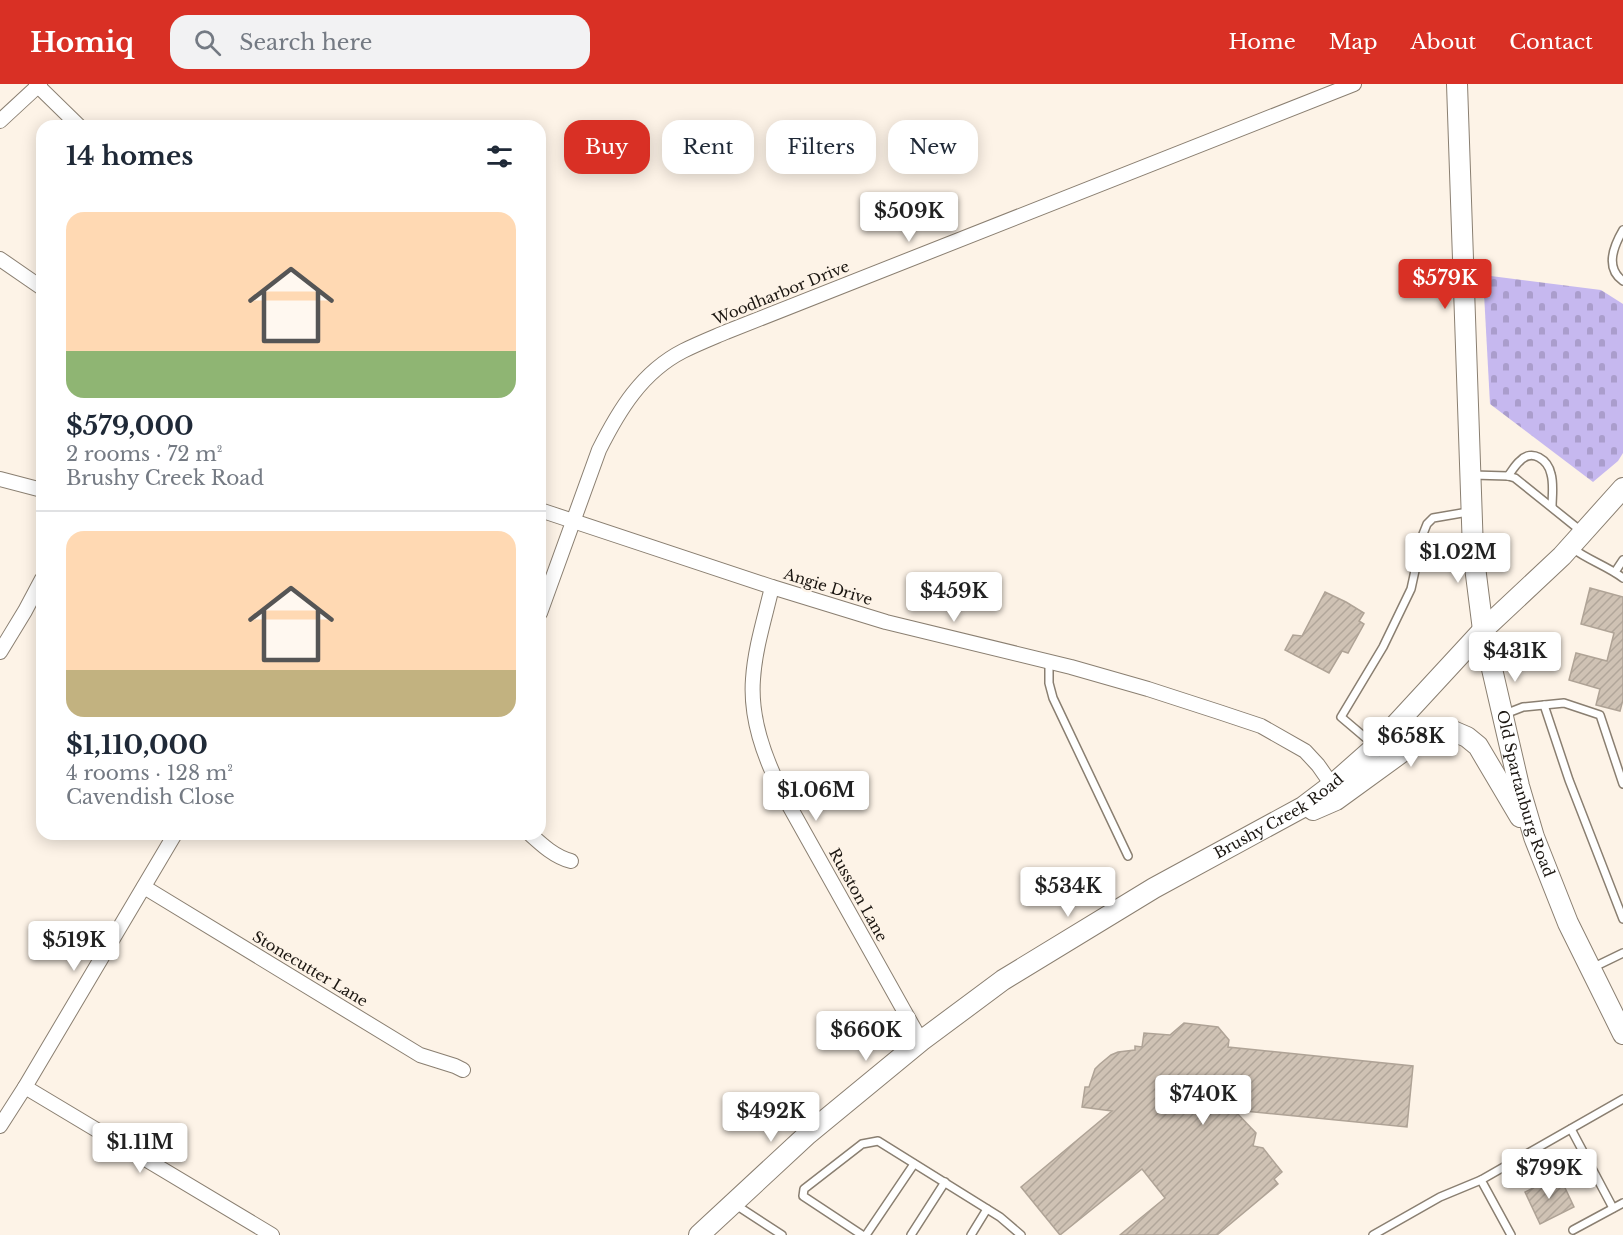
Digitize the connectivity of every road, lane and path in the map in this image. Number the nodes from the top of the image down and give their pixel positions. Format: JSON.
{"nodes":[{"id":1,"x":1354,"y":84,"type":"edge"},
{"id":2,"x":1456,"y":84,"type":"edge"},
{"id":3,"x":38,"y":85,"type":"edge"},
{"id":4,"x":73,"y":120,"type":"edge"},
{"id":5,"x":0,"y":121,"type":"edge"},
{"id":6,"x":1623,"y":230,"type":"edge"},
{"id":7,"x":0,"y":259,"type":"edge"},
{"id":8,"x":1623,"y":281,"type":"edge"},
{"id":9,"x":36,"y":284,"type":"edge"},
{"id":10,"x":1469,"y":476,"type":"junction"},
{"id":11,"x":1508,"y":476,"type":"junction"},
{"id":12,"x":0,"y":479,"type":"edge"},
{"id":13,"x":36,"y":488,"type":"edge"},
{"id":14,"x":1623,"y":488,"type":"edge"},
{"id":15,"x":1552,"y":507,"type":"junction"},
{"id":16,"x":546,"y":512,"type":"edge"},
{"id":17,"x":1471,"y":512,"type":"junction"},
{"id":18,"x":573,"y":521,"type":"junction"},
{"id":19,"x":1576,"y":540,"type":"junction"},
{"id":20,"x":1623,"y":560,"type":"edge"},
{"id":21,"x":1615,"y":572,"type":"junction"},
{"id":22,"x":1623,"y":578,"type":"edge"},
{"id":23,"x":772,"y":587,"type":"junction"},
{"id":24,"x":36,"y":590,"type":"edge"},
{"id":25,"x":546,"y":596,"type":"edge"},
{"id":26,"x":1483,"y":630,"type":"junction"},
{"id":27,"x":0,"y":652,"type":"edge"},
{"id":28,"x":1049,"y":662,"type":"junction"},
{"id":29,"x":1544,"y":705,"type":"junction"},
{"id":30,"x":1502,"y":715,"type":"junction"},
{"id":31,"x":1376,"y":747,"type":"junction"},
{"id":32,"x":1623,"y":784,"type":"edge"},
{"id":33,"x":1332,"y":785,"type":"junction"},
{"id":34,"x":171,"y":840,"type":"edge"},
{"id":35,"x":536,"y":840,"type":"edge"},
{"id":36,"x":1244,"y":840,"type":"junction"},
{"id":37,"x":1128,"y":856,"type":"dead end"},
{"id":38,"x":1541,"y":856,"type":"junction"},
{"id":39,"x":571,"y":861,"type":"dead end"},
{"id":40,"x":144,"y":887,"type":"junction"},
{"id":41,"x":1623,"y":919,"type":"edge"},
{"id":42,"x":1623,"y":953,"type":"edge"},
{"id":43,"x":1590,"y":969,"type":"junction"},
{"id":44,"x":1623,"y":1034,"type":"edge"},
{"id":45,"x":921,"y":1041,"type":"junction"},
{"id":46,"x":463,"y":1070,"type":"dead end"},
{"id":47,"x":25,"y":1087,"type":"junction"},
{"id":48,"x":1623,"y":1099,"type":"edge"},
{"id":49,"x":0,"y":1126,"type":"edge"},
{"id":50,"x":1571,"y":1129,"type":"junction"},
{"id":51,"x":914,"y":1164,"type":"junction"},
{"id":52,"x":1481,"y":1180,"type":"junction"},
{"id":53,"x":945,"y":1182,"type":"junction"},
{"id":54,"x":1623,"y":1203,"type":"edge"},
{"id":55,"x":734,"y":1204,"type":"junction"},
{"id":56,"x":1613,"y":1208,"type":"junction"},
{"id":57,"x":987,"y":1209,"type":"junction"},
{"id":58,"x":1573,"y":1230,"type":"dead end"},
{"id":59,"x":272,"y":1235,"type":"edge"},
{"id":60,"x":699,"y":1235,"type":"edge"},
{"id":61,"x":782,"y":1235,"type":"edge"},
{"id":62,"x":864,"y":1235,"type":"edge"},
{"id":63,"x":911,"y":1235,"type":"edge"},
{"id":64,"x":971,"y":1235,"type":"edge"},
{"id":65,"x":1021,"y":1235,"type":"edge"},
{"id":66,"x":1374,"y":1235,"type":"edge"},
{"id":67,"x":1511,"y":1235,"type":"edge"}],
"edges":[{"from":1,"to":18,"type":"street","name":"Woodharbor Drive"},
{"from":2,"to":10,"type":"main road"},
{"from":3,"to":4,"type":"street"},
{"from":3,"to":5,"type":"street"},
{"from":6,"to":8,"type":"lane"},
{"from":7,"to":9,"type":"street"},
{"from":10,"to":11,"type":"lane"},
{"from":10,"to":17,"type":"main road"},
{"from":11,"to":15,"type":"lane"},
{"from":11,"to":15,"type":"lane"},
{"from":12,"to":13,"type":"street"},
{"from":14,"to":19,"type":"main road"},
{"from":15,"to":19,"type":"lane"},
{"from":16,"to":18,"type":"street","name":"Angie Drive"},
{"from":17,"to":26,"type":"main road"},
{"from":17,"to":31,"type":"lane"},
{"from":18,"to":23,"type":"street","name":"Angie Drive"},
{"from":18,"to":25,"type":"street","name":"Woodharbor Drive"},
{"from":19,"to":21,"type":"lane"},
{"from":19,"to":26,"type":"main road"},
{"from":20,"to":21,"type":"lane"},
{"from":21,"to":22,"type":"lane"},
{"from":23,"to":28,"type":"street","name":"Angie Drive"},
{"from":23,"to":45,"type":"street","name":"Russton Lane"},
{"from":24,"to":27,"type":"street"},
{"from":26,"to":30,"type":"main road","name":"Old Spartanburg Road"},
{"from":26,"to":31,"type":"main road","name":"Brushy Creek Road"},
{"from":28,"to":33,"type":"street","name":"Angie Drive"},
{"from":28,"to":37,"type":"lane"},
{"from":29,"to":30,"type":"lane"},
{"from":29,"to":32,"type":"lane"},
{"from":29,"to":41,"type":"lane"},
{"from":30,"to":38,"type":"main road","name":"Old Spartanburg Road"},
{"from":31,"to":33,"type":"main road","name":"Brushy Creek Road"},
{"from":33,"to":36,"type":"main road","name":"Brushy Creek Road"},
{"from":34,"to":40,"type":"street"},
{"from":35,"to":39,"type":"street"},
{"from":36,"to":38,"type":"main road"},
{"from":36,"to":45,"type":"main road","name":"Brushy Creek Road"},
{"from":38,"to":43,"type":"main road","name":"Old Spartanburg Road"},
{"from":40,"to":46,"type":"street","name":"Stonecutter Lane"},
{"from":40,"to":47,"type":"street"},
{"from":42,"to":43,"type":"lane"},
{"from":43,"to":44,"type":"main road","name":"Old Spartanburg Road"},
{"from":45,"to":55,"type":"main road","name":"Brushy Creek Road"},
{"from":47,"to":49,"type":"street"},
{"from":47,"to":59,"type":"street"},
{"from":48,"to":50,"type":"lane"},
{"from":50,"to":52,"type":"lane"},
{"from":50,"to":56,"type":"lane"},
{"from":51,"to":53,"type":"lane"},
{"from":51,"to":62,"type":"lane"},
{"from":51,"to":62,"type":"lane"},
{"from":52,"to":66,"type":"lane"},
{"from":52,"to":67,"type":"lane"},
{"from":53,"to":57,"type":"lane"},
{"from":53,"to":63,"type":"lane"},
{"from":54,"to":56,"type":"lane"},
{"from":55,"to":60,"type":"main road","name":"Brushy Creek Road"},
{"from":55,"to":61,"type":"lane"},
{"from":56,"to":58,"type":"lane"},
{"from":57,"to":64,"type":"lane"},
{"from":57,"to":65,"type":"lane"}]}
